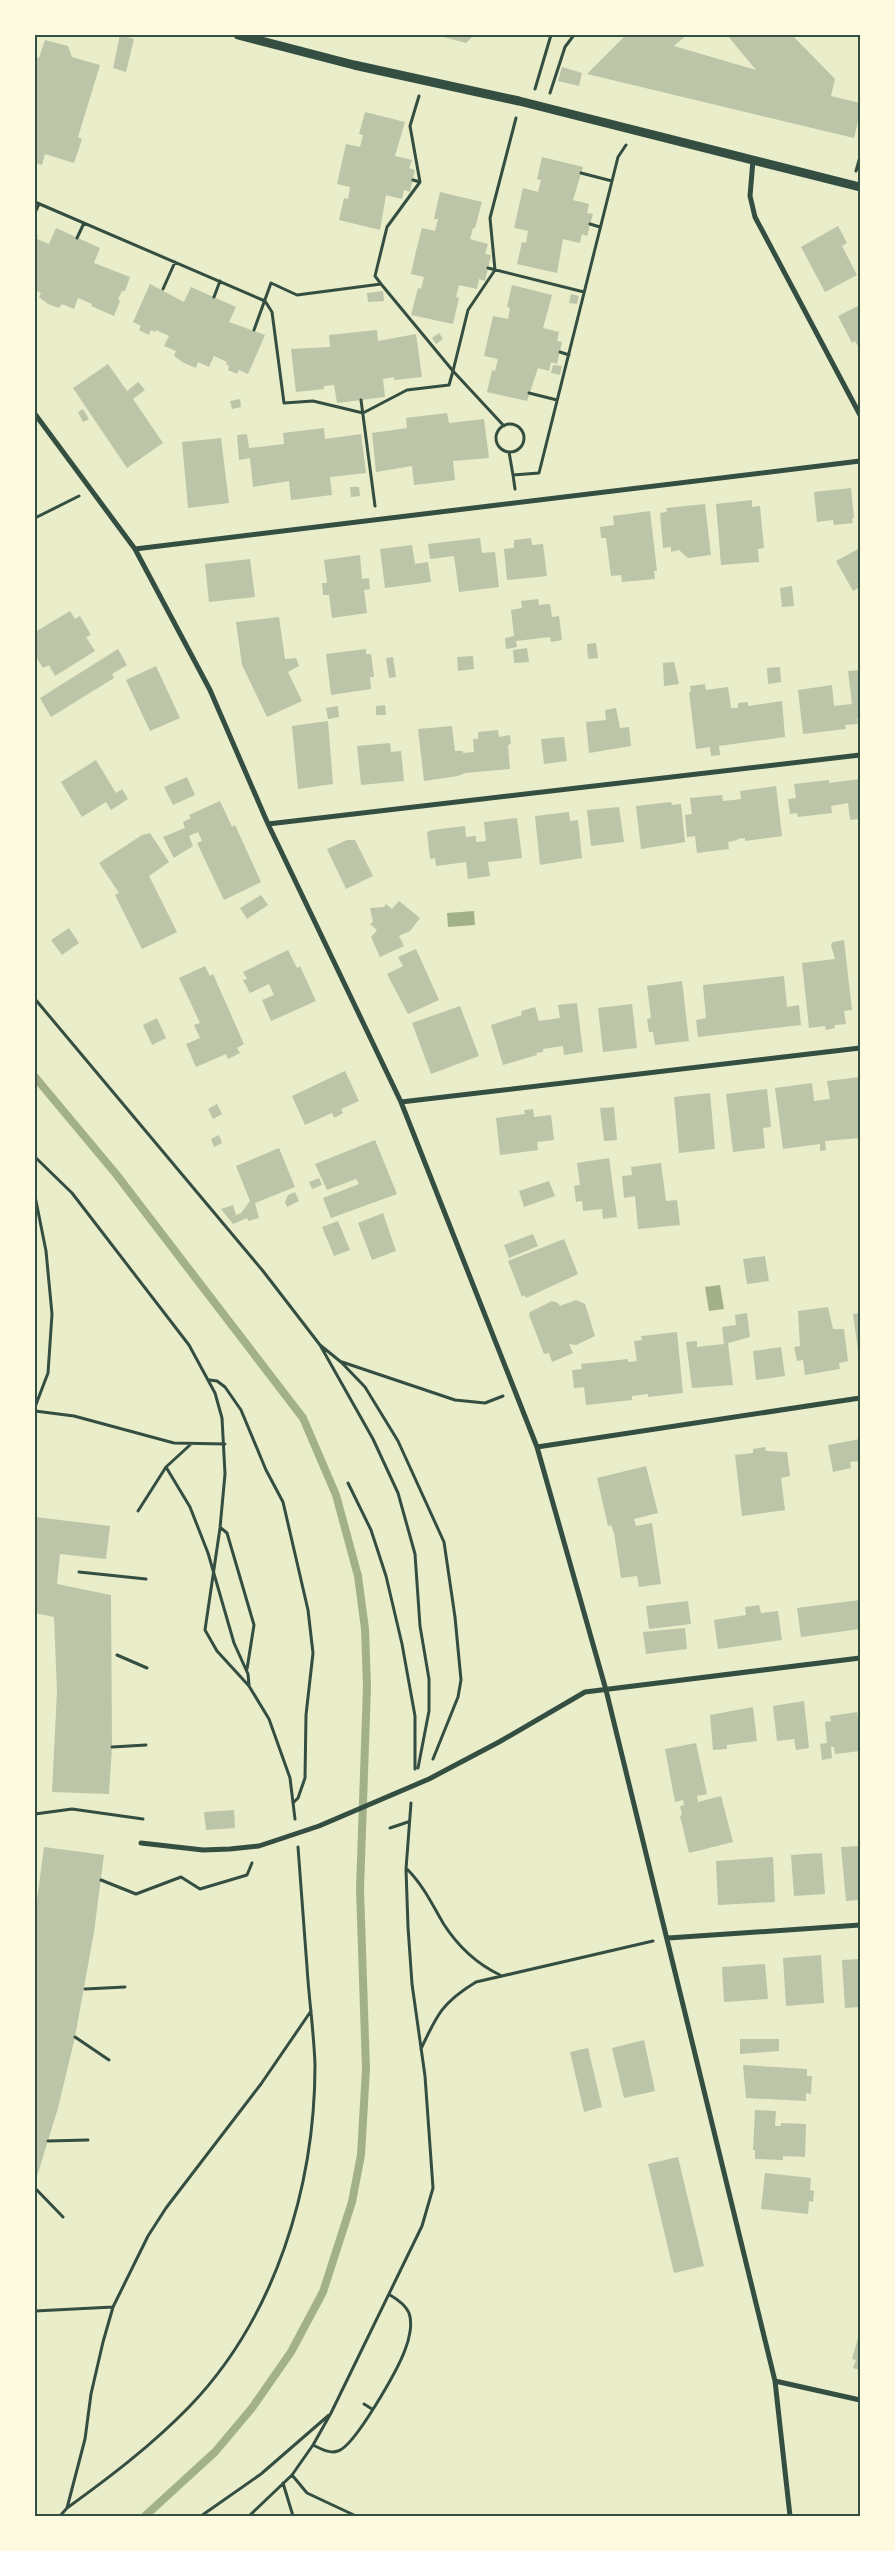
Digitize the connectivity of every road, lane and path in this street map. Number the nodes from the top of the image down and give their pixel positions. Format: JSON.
{"nodes":[{"id":1,"x":238,"y":35,"type":"edge"},
{"id":2,"x":551,"y":35,"type":"edge"},
{"id":3,"x":574,"y":35,"type":"edge"},
{"id":4,"x":423,"y":81,"type":"junction"},
{"id":5,"x":519,"y":101,"type":"junction"},
{"id":6,"x":532,"y":104,"type":"junction"},
{"id":7,"x":547,"y":108,"type":"junction"},
{"id":8,"x":631,"y":130,"type":"junction"},
{"id":9,"x":752,"y":160,"type":"junction"},
{"id":10,"x":581,"y":173,"type":"dead end"},
{"id":11,"x":412,"y":180,"type":"dead end"},
{"id":12,"x":612,"y":181,"type":"junction"},
{"id":13,"x":420,"y":182,"type":"junction"},
{"id":14,"x":860,"y":187,"type":"edge"},
{"id":15,"x":37,"y":203,"type":"edge"},
{"id":16,"x":35,"y":213,"type":"edge"},
{"id":17,"x":84,"y":223,"type":"junction"},
{"id":18,"x":590,"y":224,"type":"dead end"},
{"id":19,"x":600,"y":227,"type":"junction"},
{"id":20,"x":77,"y":238,"type":"dead end"},
{"id":21,"x":175,"y":262,"type":"junction"},
{"id":22,"x":488,"y":268,"type":"dead end"},
{"id":23,"x":495,"y":270,"type":"junction"},
{"id":24,"x":220,"y":282,"type":"junction"},
{"id":25,"x":381,"y":284,"type":"junction"},
{"id":26,"x":163,"y":289,"type":"dead end"},
{"id":27,"x":584,"y":292,"type":"junction"},
{"id":28,"x":214,"y":297,"type":"dead end"},
{"id":29,"x":265,"y":301,"type":"junction"},
{"id":30,"x":254,"y":330,"type":"dead end"},
{"id":31,"x":560,"y":352,"type":"dead end"},
{"id":32,"x":569,"y":355,"type":"junction"},
{"id":33,"x":453,"y":370,"type":"junction"},
{"id":34,"x":529,"y":393,"type":"dead end"},
{"id":35,"x":361,"y":400,"type":"dead end"},
{"id":36,"x":558,"y":400,"type":"junction"},
{"id":37,"x":364,"y":413,"type":"junction"},
{"id":38,"x":35,"y":414,"type":"edge"},
{"id":39,"x":860,"y":415,"type":"edge"},
{"id":40,"x":504,"y":426,"type":"junction"},
{"id":41,"x":509,"y":452,"type":"junction"},
{"id":42,"x":860,"y":462,"type":"edge"},
{"id":43,"x":513,"y":475,"type":"junction"},
{"id":44,"x":91,"y":490,"type":"junction"},
{"id":45,"x":517,"y":504,"type":"junction"},
{"id":46,"x":35,"y":518,"type":"edge"},
{"id":47,"x":376,"y":520,"type":"junction"},
{"id":48,"x":135,"y":549,"type":"junction"},
{"id":49,"x":860,"y":755,"type":"edge"},
{"id":50,"x":268,"y":824,"type":"junction"},
{"id":51,"x":35,"y":999,"type":"edge"},
{"id":52,"x":860,"y":1048,"type":"edge"},
{"id":53,"x":400,"y":1102,"type":"junction"},
{"id":54,"x":35,"y":1157,"type":"edge"},
{"id":55,"x":35,"y":1196,"type":"edge"},
{"id":56,"x":320,"y":1345,"type":"junction"},
{"id":57,"x":341,"y":1362,"type":"junction"},
{"id":58,"x":209,"y":1380,"type":"junction"},
{"id":59,"x":860,"y":1398,"type":"edge"},
{"id":60,"x":485,"y":1403,"type":"dead end"},
{"id":61,"x":35,"y":1409,"type":"edge"},
{"id":62,"x":224,"y":1444,"type":"junction"},
{"id":63,"x":190,"y":1445,"type":"junction"},
{"id":64,"x":537,"y":1447,"type":"junction"},
{"id":65,"x":166,"y":1467,"type":"junction"},
{"id":66,"x":348,"y":1483,"type":"dead end"},
{"id":67,"x":138,"y":1511,"type":"dead end"},
{"id":68,"x":220,"y":1528,"type":"junction"},
{"id":69,"x":214,"y":1571,"type":"junction"},
{"id":70,"x":79,"y":1572,"type":"dead end"},
{"id":71,"x":146,"y":1580,"type":"dead end"},
{"id":72,"x":117,"y":1655,"type":"dead end"},
{"id":73,"x":860,"y":1658,"type":"edge"},
{"id":74,"x":147,"y":1668,"type":"dead end"},
{"id":75,"x":248,"y":1674,"type":"junction"},
{"id":76,"x":249,"y":1686,"type":"junction"},
{"id":77,"x":606,"y":1690,"type":"junction"},
{"id":78,"x":146,"y":1746,"type":"dead end"},
{"id":79,"x":112,"y":1747,"type":"dead end"},
{"id":80,"x":429,"y":1779,"type":"junction"},
{"id":81,"x":414,"y":1787,"type":"junction"},
{"id":82,"x":294,"y":1802,"type":"junction"},
{"id":83,"x":35,"y":1814,"type":"edge"},
{"id":84,"x":143,"y":1819,"type":"dead end"},
{"id":85,"x":408,"y":1822,"type":"junction"},
{"id":86,"x":390,"y":1828,"type":"dead end"},
{"id":87,"x":297,"y":1832,"type":"junction"},
{"id":88,"x":141,"y":1843,"type":"dead end"},
{"id":89,"x":259,"y":1846,"type":"junction"},
{"id":90,"x":406,"y":1869,"type":"junction"},
{"id":91,"x":101,"y":1880,"type":"dead end"},
{"id":92,"x":860,"y":1925,"type":"edge"},
{"id":93,"x":668,"y":1938,"type":"junction"},
{"id":94,"x":500,"y":1976,"type":"junction"},
{"id":95,"x":125,"y":1987,"type":"dead end"},
{"id":96,"x":85,"y":1988,"type":"dead end"},
{"id":97,"x":311,"y":2011,"type":"junction"},
{"id":98,"x":75,"y":2037,"type":"dead end"},
{"id":99,"x":421,"y":2050,"type":"junction"},
{"id":100,"x":109,"y":2060,"type":"dead end"},
{"id":101,"x":88,"y":2140,"type":"dead end"},
{"id":102,"x":48,"y":2141,"type":"dead end"},
{"id":103,"x":35,"y":2188,"type":"edge"},
{"id":104,"x":63,"y":2217,"type":"dead end"},
{"id":105,"x":390,"y":2295,"type":"junction"},
{"id":106,"x":113,"y":2307,"type":"junction"},
{"id":107,"x":35,"y":2311,"type":"edge"},
{"id":108,"x":775,"y":2380,"type":"junction"},
{"id":109,"x":860,"y":2400,"type":"edge"},
{"id":110,"x":364,"y":2404,"type":"dead end"},
{"id":111,"x":372,"y":2410,"type":"junction"},
{"id":112,"x":331,"y":2413,"type":"junction"},
{"id":113,"x":313,"y":2445,"type":"junction"},
{"id":114,"x":292,"y":2475,"type":"junction"},
{"id":115,"x":283,"y":2483,"type":"junction"},
{"id":116,"x":67,"y":2508,"type":"junction"},
{"id":117,"x":60,"y":2516,"type":"edge"},
{"id":118,"x":201,"y":2516,"type":"edge"},
{"id":119,"x":249,"y":2516,"type":"edge"},
{"id":120,"x":293,"y":2516,"type":"edge"},
{"id":121,"x":356,"y":2516,"type":"edge"},
{"id":122,"x":790,"y":2516,"type":"edge"}],
"edges":[{"from":1,"to":4,"type":"street"},
{"from":2,"to":6,"type":"path"},
{"from":3,"to":7,"type":"path"},
{"from":4,"to":5,"type":"street"},
{"from":4,"to":13,"type":"path"},
{"from":5,"to":6,"type":"street"},
{"from":5,"to":23,"type":"path"},
{"from":6,"to":7,"type":"street"},
{"from":7,"to":8,"type":"street"},
{"from":8,"to":9,"type":"street"},
{"from":8,"to":12,"type":"path"},
{"from":9,"to":14,"type":"street"},
{"from":9,"to":39,"type":"street"},
{"from":10,"to":12,"type":"path"},
{"from":11,"to":13,"type":"path"},
{"from":12,"to":19,"type":"path"},
{"from":13,"to":25,"type":"path"},
{"from":15,"to":16,"type":"path"},
{"from":15,"to":17,"type":"path"},
{"from":17,"to":20,"type":"path"},
{"from":17,"to":21,"type":"path"},
{"from":18,"to":19,"type":"path"},
{"from":19,"to":27,"type":"path"},
{"from":21,"to":24,"type":"path"},
{"from":21,"to":26,"type":"path"},
{"from":22,"to":23,"type":"path"},
{"from":23,"to":27,"type":"path"},
{"from":23,"to":33,"type":"path"},
{"from":24,"to":28,"type":"path"},
{"from":24,"to":29,"type":"path"},
{"from":25,"to":29,"type":"path"},
{"from":25,"to":33,"type":"path"},
{"from":27,"to":32,"type":"path"},
{"from":29,"to":30,"type":"path"},
{"from":29,"to":37,"type":"path"},
{"from":31,"to":32,"type":"path"},
{"from":32,"to":36,"type":"path"},
{"from":33,"to":37,"type":"path"},
{"from":33,"to":40,"type":"path"},
{"from":34,"to":36,"type":"path"},
{"from":35,"to":37,"type":"path"},
{"from":36,"to":43,"type":"path"},
{"from":37,"to":47,"type":"path"},
{"from":38,"to":44,"type":"street"},
{"from":40,"to":41,"type":"path"},
{"from":40,"to":41,"type":"path"},
{"from":41,"to":43,"type":"path"},
{"from":42,"to":45,"type":"street"},
{"from":43,"to":45,"type":"path"},
{"from":44,"to":46,"type":"path"},
{"from":44,"to":48,"type":"street"},
{"from":45,"to":47,"type":"street"},
{"from":47,"to":48,"type":"street"},
{"from":48,"to":50,"type":"street"},
{"from":49,"to":50,"type":"street"},
{"from":50,"to":53,"type":"street"},
{"from":51,"to":56,"type":"path"},
{"from":52,"to":53,"type":"street"},
{"from":53,"to":64,"type":"street"},
{"from":54,"to":58,"type":"path"},
{"from":55,"to":61,"type":"path"},
{"from":56,"to":57,"type":"path"},
{"from":56,"to":81,"type":"path"},
{"from":57,"to":60,"type":"path"},
{"from":57,"to":80,"type":"path"},
{"from":58,"to":62,"type":"path"},
{"from":58,"to":82,"type":"path"},
{"from":59,"to":64,"type":"street"},
{"from":61,"to":63,"type":"path"},
{"from":62,"to":63,"type":"path"},
{"from":62,"to":68,"type":"path"},
{"from":63,"to":65,"type":"path"},
{"from":64,"to":77,"type":"street"},
{"from":65,"to":67,"type":"path"},
{"from":65,"to":69,"type":"path"},
{"from":66,"to":81,"type":"path"},
{"from":68,"to":69,"type":"path"},
{"from":68,"to":75,"type":"path"},
{"from":69,"to":75,"type":"path"},
{"from":69,"to":76,"type":"path"},
{"from":70,"to":71,"type":"path"},
{"from":72,"to":74,"type":"path"},
{"from":73,"to":77,"type":"street"},
{"from":75,"to":76,"type":"path"},
{"from":76,"to":82,"type":"path"},
{"from":77,"to":80,"type":"street"},
{"from":77,"to":93,"type":"street"},
{"from":78,"to":79,"type":"path"},
{"from":80,"to":81,"type":"street"},
{"from":81,"to":85,"type":"path"},
{"from":81,"to":87,"type":"street"},
{"from":82,"to":87,"type":"path"},
{"from":83,"to":84,"type":"path"},
{"from":85,"to":86,"type":"path"},
{"from":85,"to":90,"type":"path"},
{"from":87,"to":89,"type":"street"},
{"from":87,"to":97,"type":"path"},
{"from":88,"to":89,"type":"street"},
{"from":89,"to":91,"type":"path"},
{"from":90,"to":94,"type":"path"},
{"from":90,"to":99,"type":"path"},
{"from":92,"to":93,"type":"street"},
{"from":93,"to":94,"type":"path"},
{"from":93,"to":108,"type":"street"},
{"from":94,"to":99,"type":"path"},
{"from":95,"to":96,"type":"path"},
{"from":97,"to":106,"type":"path"},
{"from":97,"to":116,"type":"path"},
{"from":98,"to":100,"type":"path"},
{"from":99,"to":105,"type":"path"},
{"from":101,"to":102,"type":"path"},
{"from":103,"to":104,"type":"path"},
{"from":105,"to":111,"type":"path"},
{"from":105,"to":112,"type":"path"},
{"from":106,"to":107,"type":"path"},
{"from":106,"to":116,"type":"path"},
{"from":108,"to":109,"type":"street"},
{"from":108,"to":122,"type":"street"},
{"from":110,"to":111,"type":"path"},
{"from":111,"to":113,"type":"path"},
{"from":112,"to":113,"type":"path"},
{"from":112,"to":118,"type":"path"},
{"from":113,"to":114,"type":"path"},
{"from":114,"to":115,"type":"path"},
{"from":114,"to":121,"type":"path"},
{"from":115,"to":119,"type":"path"},
{"from":115,"to":120,"type":"path"},
{"from":116,"to":117,"type":"path"}]}
